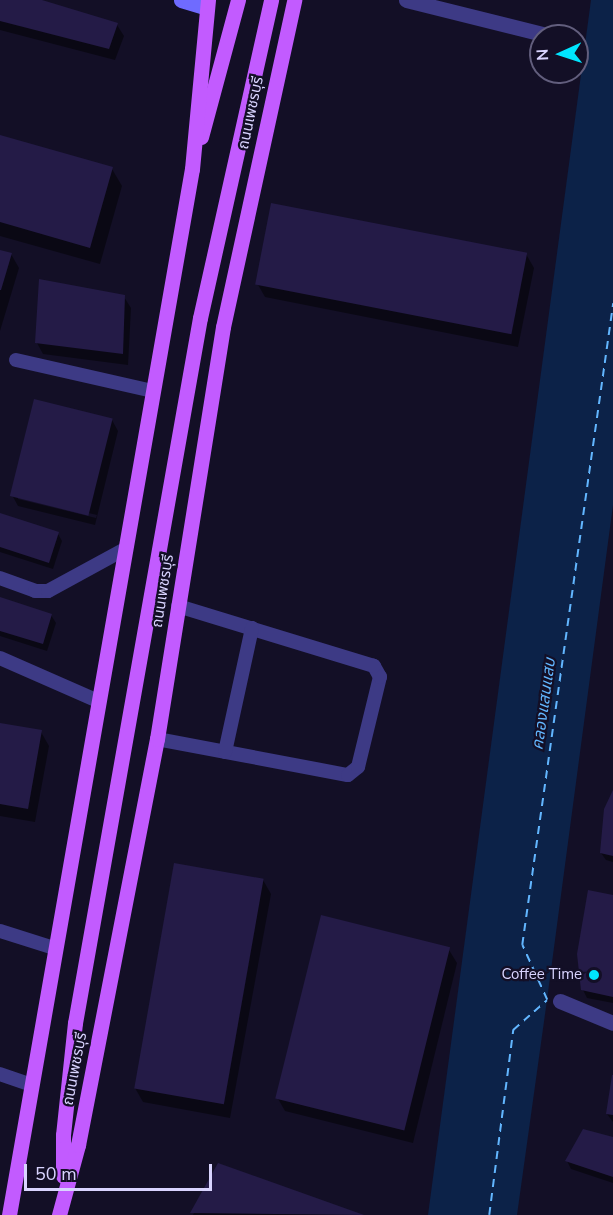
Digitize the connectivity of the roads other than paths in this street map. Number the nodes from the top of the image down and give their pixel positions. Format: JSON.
{"nodes":[{"id":1,"x":181,"y":0,"type":"edge"},
{"id":2,"x":238,"y":0,"type":"edge"},
{"id":3,"x":271,"y":0,"type":"edge"},
{"id":4,"x":294,"y":0,"type":"edge"},
{"id":5,"x":406,"y":0,"type":"edge"},
{"id":6,"x":208,"y":4,"type":"edge"},
{"id":7,"x":529,"y":31,"type":"edge"},
{"id":8,"x":192,"y":169,"type":"junction"},
{"id":9,"x":16,"y":360,"type":"dead end"},
{"id":10,"x":152,"y":391,"type":"junction"},
{"id":11,"x":125,"y":549,"type":"junction"},
{"id":12,"x":0,"y":578,"type":"edge"},
{"id":13,"x":178,"y":606,"type":"junction"},
{"id":14,"x":252,"y":628,"type":"junction"},
{"id":15,"x":0,"y":658,"type":"edge"},
{"id":16,"x":98,"y":701,"type":"junction"},
{"id":17,"x":157,"y":739,"type":"junction"},
{"id":18,"x":225,"y":752,"type":"junction"},
{"id":19,"x":0,"y":931,"type":"edge"},
{"id":20,"x":54,"y":948,"type":"junction"},
{"id":21,"x":560,"y":1001,"type":"dead end"},
{"id":22,"x":613,"y":1023,"type":"edge"},
{"id":23,"x":2,"y":1077,"type":"edge"},
{"id":24,"x":32,"y":1085,"type":"junction"},
{"id":25,"x":63,"y":1188,"type":"junction"},
{"id":26,"x":9,"y":1215,"type":"edge"},
{"id":27,"x":59,"y":1215,"type":"edge"}],
"edges":[{"from":1,"to":6,"type":"street"},
{"from":2,"to":8,"type":"main road"},
{"from":3,"to":25,"type":"main road","name":"ถนนเพชรบุรี"},
{"from":4,"to":13,"type":"main road","name":"ถนนเพชรบุรี"},
{"from":5,"to":7,"type":"street"},
{"from":6,"to":8,"type":"main road"},
{"from":8,"to":10,"type":"main road"},
{"from":9,"to":10,"type":"lane"},
{"from":10,"to":11,"type":"main road"},
{"from":11,"to":12,"type":"lane"},
{"from":11,"to":16,"type":"main road"},
{"from":13,"to":14,"type":"lane"},
{"from":13,"to":17,"type":"main road","name":"ถนนเพชรบุรี"},
{"from":14,"to":18,"type":"lane"},
{"from":14,"to":18,"type":"lane"},
{"from":15,"to":16,"type":"lane"},
{"from":16,"to":20,"type":"main road"},
{"from":17,"to":18,"type":"lane"},
{"from":17,"to":25,"type":"main road","name":"ถนนเพชรบุรี"},
{"from":19,"to":20,"type":"lane"},
{"from":20,"to":24,"type":"main road"},
{"from":21,"to":22,"type":"street"},
{"from":23,"to":24,"type":"lane"},
{"from":24,"to":26,"type":"main road"},
{"from":25,"to":27,"type":"main road","name":"ถนนเพชรบุรี"}]}
